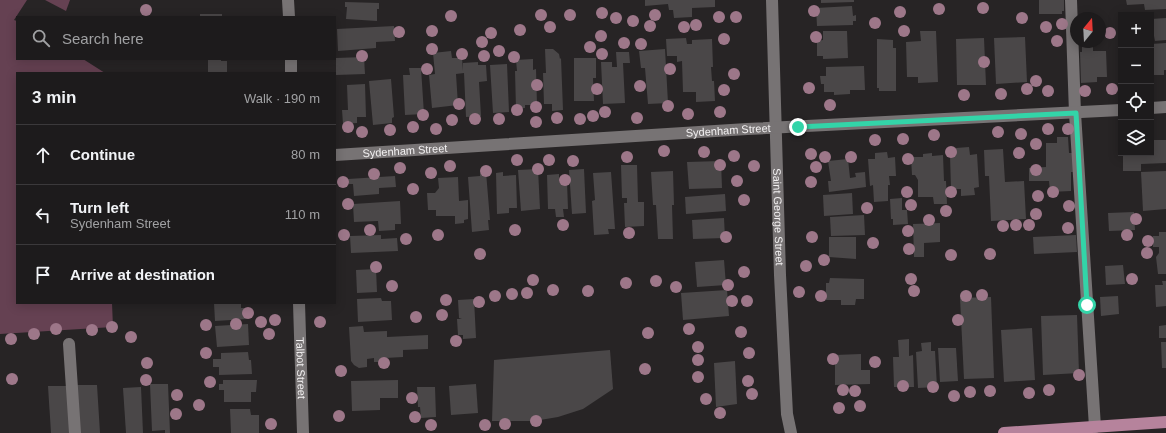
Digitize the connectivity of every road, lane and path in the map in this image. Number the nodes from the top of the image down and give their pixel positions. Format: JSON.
{"nodes":[{"id":1,"x":288,"y":0,"type":"edge"},
{"id":2,"x":772,"y":0,"type":"edge"},
{"id":3,"x":1071,"y":0,"type":"edge"},
{"id":4,"x":289,"y":16,"type":"edge"},
{"id":5,"x":291,"y":60,"type":"edge"},
{"id":6,"x":291,"y":72,"type":"edge"},
{"id":7,"x":1166,"y":107,"type":"edge"},
{"id":8,"x":1154,"y":108,"type":"edge"},
{"id":9,"x":1118,"y":110,"type":"edge"},
{"id":10,"x":1076,"y":113,"type":"junction"},
{"id":11,"x":775,"y":128,"type":"junction"},
{"id":12,"x":336,"y":155,"type":"edge"},
{"id":13,"x":299,"y":304,"type":"edge"},
{"id":14,"x":69,"y":344,"type":"dead end"},
{"id":15,"x":1166,"y":422,"type":"edge"},
{"id":16,"x":1095,"y":427,"type":"junction"},
{"id":17,"x":1135,"y":428,"type":"edge"},
{"id":18,"x":75,"y":433,"type":"edge"},
{"id":19,"x":303,"y":433,"type":"edge"},
{"id":20,"x":791,"y":433,"type":"edge"},
{"id":21,"x":1004,"y":433,"type":"edge"}],
"edges":[{"from":1,"to":4,"type":"street"},
{"from":2,"to":11,"type":"street","name":"Saint George Street"},
{"from":3,"to":10,"type":"street"},
{"from":5,"to":6,"type":"street"},
{"from":7,"to":8,"type":"street"},
{"from":9,"to":10,"type":"street","name":"Sydenham Street"},
{"from":10,"to":11,"type":"street","name":"Sydenham Street"},
{"from":10,"to":16,"type":"street"},
{"from":11,"to":12,"type":"street","name":"Sydenham Street"},
{"from":11,"to":20,"type":"street","name":"Saint George Street"},
{"from":13,"to":19,"type":"street","name":"Talbot Street"},
{"from":14,"to":18,"type":"street"},
{"from":15,"to":17,"type":"main road"},
{"from":16,"to":17,"type":"main road"},
{"from":16,"to":21,"type":"main road"}]}
